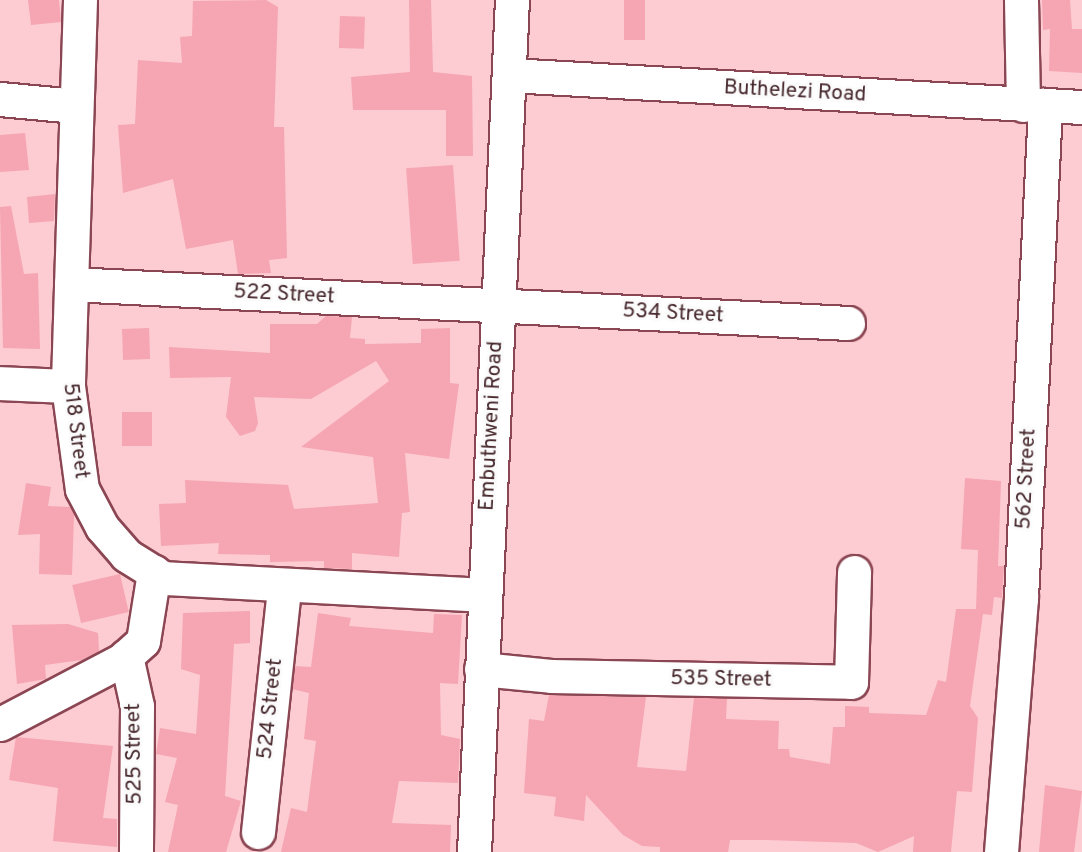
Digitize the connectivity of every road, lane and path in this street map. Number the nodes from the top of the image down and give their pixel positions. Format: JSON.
{"nodes":[{"id":1,"x":80,"y":0,"type":"edge"},
{"id":2,"x":512,"y":0,"type":"edge"},
{"id":3,"x":1021,"y":0,"type":"edge"},
{"id":4,"x":509,"y":75,"type":"junction"},
{"id":5,"x":0,"y":99,"type":"edge"},
{"id":6,"x":1034,"y":105,"type":"junction"},
{"id":7,"x":76,"y":106,"type":"junction"},
{"id":8,"x":1082,"y":107,"type":"edge"},
{"id":9,"x":71,"y":284,"type":"junction"},
{"id":10,"x":498,"y":305,"type":"junction"},
{"id":11,"x":848,"y":323,"type":"dead end"},
{"id":12,"x":0,"y":383,"type":"edge"},
{"id":13,"x":68,"y":386,"type":"junction"},
{"id":14,"x":154,"y":572,"type":"junction"},
{"id":15,"x":854,"y":572,"type":"dead end"},
{"id":16,"x":284,"y":587,"type":"junction"},
{"id":17,"x":484,"y":595,"type":"junction"},
{"id":18,"x":126,"y":656,"type":"junction"},
{"id":19,"x":481,"y":669,"type":"junction"},
{"id":20,"x":0,"y":724,"type":"edge"},
{"id":21,"x":258,"y":832,"type":"dead end"},
{"id":22,"x":136,"y":852,"type":"edge"},
{"id":23,"x":474,"y":852,"type":"edge"},
{"id":24,"x":1001,"y":852,"type":"edge"}],
"edges":[{"from":1,"to":7,"type":"street","name":"518 Street"},
{"from":2,"to":4,"type":"street","name":"Embuthweni Road"},
{"from":3,"to":6,"type":"street","name":"562 Street"},
{"from":4,"to":6,"type":"street","name":"Buthelezi Road"},
{"from":4,"to":10,"type":"street","name":"Embuthweni Road"},
{"from":5,"to":7,"type":"street"},
{"from":6,"to":8,"type":"street","name":"Buthelezi Road"},
{"from":6,"to":24,"type":"street","name":"562 Street"},
{"from":7,"to":9,"type":"street","name":"518 Street"},
{"from":9,"to":10,"type":"street","name":"522 Street"},
{"from":9,"to":13,"type":"street","name":"518 Street"},
{"from":10,"to":11,"type":"street","name":"534 Street"},
{"from":10,"to":17,"type":"street","name":"Embuthweni Road"},
{"from":12,"to":13,"type":"street"},
{"from":13,"to":14,"type":"street","name":"518 Street"},
{"from":14,"to":16,"type":"street","name":"518 Street"},
{"from":14,"to":18,"type":"street"},
{"from":15,"to":19,"type":"street","name":"535 Street"},
{"from":16,"to":17,"type":"street","name":"518 Street"},
{"from":16,"to":21,"type":"street","name":"524 Street"},
{"from":17,"to":19,"type":"street","name":"Embuthweni Road"},
{"from":18,"to":20,"type":"street"},
{"from":18,"to":22,"type":"street","name":"525 Street"},
{"from":19,"to":23,"type":"street","name":"Embuthweni Road"}]}
